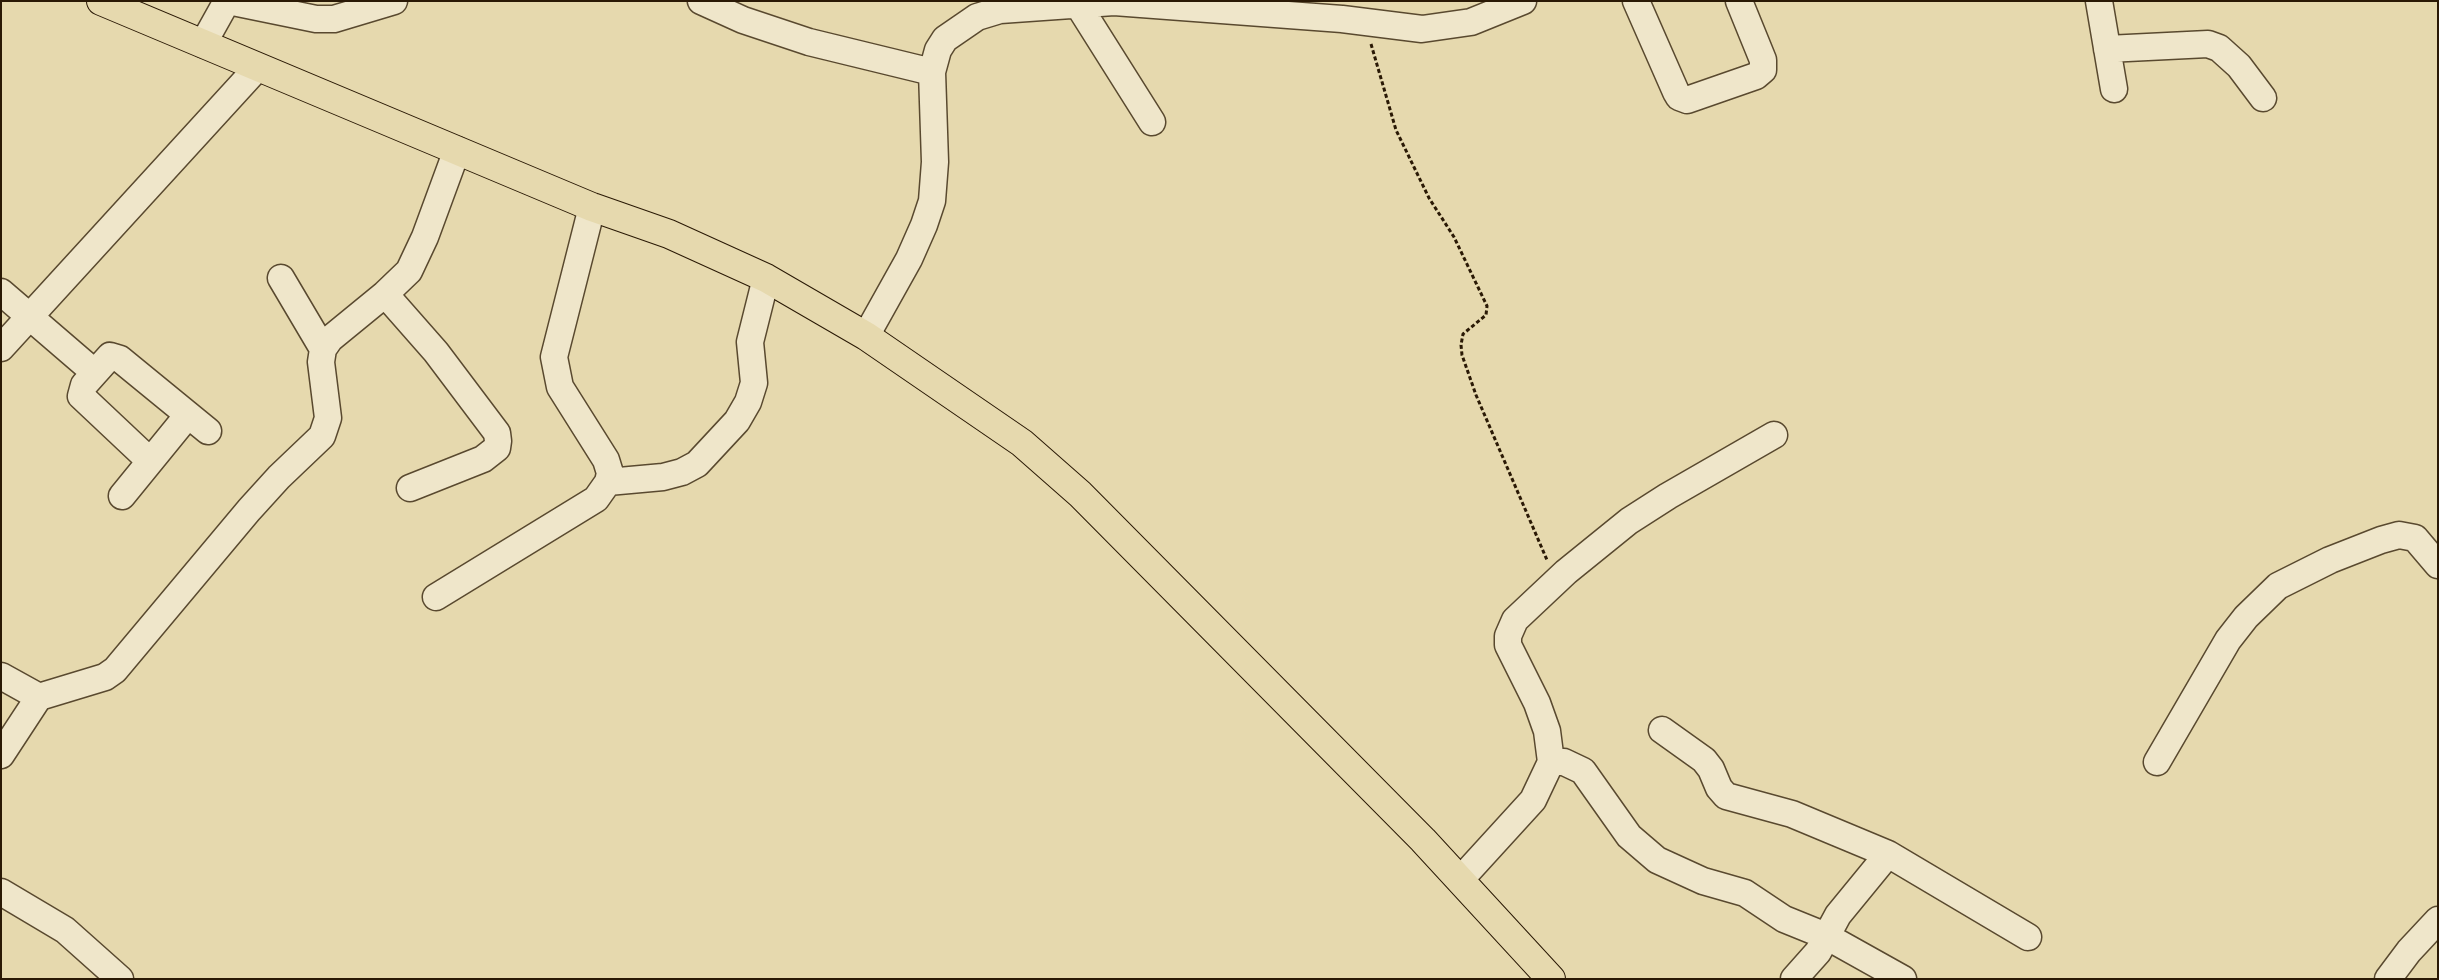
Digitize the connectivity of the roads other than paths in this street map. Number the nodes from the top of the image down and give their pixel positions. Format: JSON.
{"nodes":[{"id":1,"x":101,"y":1,"type":"edge"},
{"id":2,"x":227,"y":1,"type":"edge"},
{"id":3,"x":394,"y":1,"type":"edge"},
{"id":4,"x":1114,"y":1,"type":"edge"},
{"id":5,"x":1523,"y":1,"type":"edge"},
{"id":6,"x":1636,"y":1,"type":"edge"},
{"id":7,"x":1739,"y":1,"type":"edge"},
{"id":8,"x":2098,"y":1,"type":"edge"},
{"id":9,"x":712,"y":4,"type":"edge"},
{"id":10,"x":1076,"y":4,"type":"junction"},
{"id":11,"x":1349,"y":14,"type":"edge"},
{"id":12,"x":203,"y":44,"type":"junction"},
{"id":13,"x":2107,"y":49,"type":"junction"},
{"id":14,"x":258,"y":67,"type":"junction"},
{"id":15,"x":932,"y":72,"type":"junction"},
{"id":16,"x":2114,"y":89,"type":"dead end"},
{"id":17,"x":2263,"y":98,"type":"dead end"},
{"id":18,"x":1152,"y":122,"type":"dead end"},
{"id":19,"x":456,"y":150,"type":"junction"},
{"id":20,"x":592,"y":207,"type":"junction"},
{"id":21,"x":281,"y":278,"type":"dead end"},
{"id":22,"x":766,"y":278,"type":"junction"},
{"id":23,"x":1,"y":292,"type":"edge"},
{"id":24,"x":385,"y":294,"type":"junction"},
{"id":25,"x":30,"y":317,"type":"junction"},
{"id":26,"x":866,"y":336,"type":"junction"},
{"id":27,"x":1,"y":348,"type":"edge"},
{"id":28,"x":323,"y":349,"type":"junction"},
{"id":29,"x":94,"y":372,"type":"junction"},
{"id":30,"x":188,"y":415,"type":"junction"},
{"id":31,"x":208,"y":431,"type":"dead end"},
{"id":32,"x":1774,"y":435,"type":"dead end"},
{"id":33,"x":150,"y":461,"type":"junction"},
{"id":34,"x":608,"y":482,"type":"junction"},
{"id":35,"x":410,"y":488,"type":"dead end"},
{"id":36,"x":122,"y":496,"type":"dead end"},
{"id":37,"x":2438,"y":566,"type":"edge"},
{"id":38,"x":436,"y":596,"type":"dead end"},
{"id":39,"x":1,"y":676,"type":"edge"},
{"id":40,"x":39,"y":697,"type":"junction"},
{"id":41,"x":1662,"y":730,"type":"dead end"},
{"id":42,"x":1,"y":755,"type":"edge"},
{"id":43,"x":1551,"y":762,"type":"junction"},
{"id":44,"x":2157,"y":762,"type":"dead end"},
{"id":45,"x":1888,"y":854,"type":"junction"},
{"id":46,"x":1454,"y":875,"type":"junction"},
{"id":47,"x":1,"y":892,"type":"edge"},
{"id":48,"x":2438,"y":920,"type":"edge"},
{"id":49,"x":1826,"y":936,"type":"junction"},
{"id":50,"x":2028,"y":937,"type":"dead end"},
{"id":51,"x":120,"y":979,"type":"edge"},
{"id":52,"x":1551,"y":979,"type":"edge"},
{"id":53,"x":1794,"y":979,"type":"edge"},
{"id":54,"x":1903,"y":979,"type":"edge"},
{"id":55,"x":2388,"y":979,"type":"edge"}],
"edges":[{"from":1,"to":12,"type":"main road"},
{"from":2,"to":3,"type":"street"},
{"from":2,"to":12,"type":"street"},
{"from":4,"to":10,"type":"street"},
{"from":4,"to":11,"type":"street"},
{"from":5,"to":11,"type":"street"},
{"from":6,"to":7,"type":"street"},
{"from":8,"to":13,"type":"street"},
{"from":9,"to":15,"type":"street"},
{"from":10,"to":15,"type":"street"},
{"from":10,"to":18,"type":"street"},
{"from":12,"to":14,"type":"main road"},
{"from":13,"to":16,"type":"street"},
{"from":13,"to":17,"type":"street"},
{"from":14,"to":19,"type":"main road"},
{"from":14,"to":25,"type":"street"},
{"from":15,"to":26,"type":"street"},
{"from":19,"to":20,"type":"main road"},
{"from":19,"to":24,"type":"street"},
{"from":20,"to":22,"type":"main road"},
{"from":20,"to":34,"type":"street"},
{"from":21,"to":28,"type":"street"},
{"from":22,"to":26,"type":"main road"},
{"from":22,"to":34,"type":"street"},
{"from":23,"to":25,"type":"street"},
{"from":24,"to":28,"type":"street"},
{"from":24,"to":35,"type":"street"},
{"from":25,"to":27,"type":"street"},
{"from":25,"to":29,"type":"street"},
{"from":26,"to":46,"type":"main road"},
{"from":28,"to":40,"type":"street"},
{"from":29,"to":30,"type":"street"},
{"from":29,"to":33,"type":"street"},
{"from":30,"to":31,"type":"street"},
{"from":30,"to":33,"type":"street"},
{"from":32,"to":43,"type":"street"},
{"from":33,"to":36,"type":"street"},
{"from":34,"to":38,"type":"street"},
{"from":37,"to":44,"type":"street"},
{"from":39,"to":40,"type":"street"},
{"from":40,"to":42,"type":"street"},
{"from":41,"to":45,"type":"street"},
{"from":43,"to":46,"type":"street"},
{"from":43,"to":49,"type":"street"},
{"from":45,"to":49,"type":"street"},
{"from":45,"to":50,"type":"street"},
{"from":46,"to":52,"type":"main road"},
{"from":47,"to":51,"type":"street"},
{"from":48,"to":55,"type":"street"},
{"from":49,"to":53,"type":"street"},
{"from":49,"to":54,"type":"street"}]}
